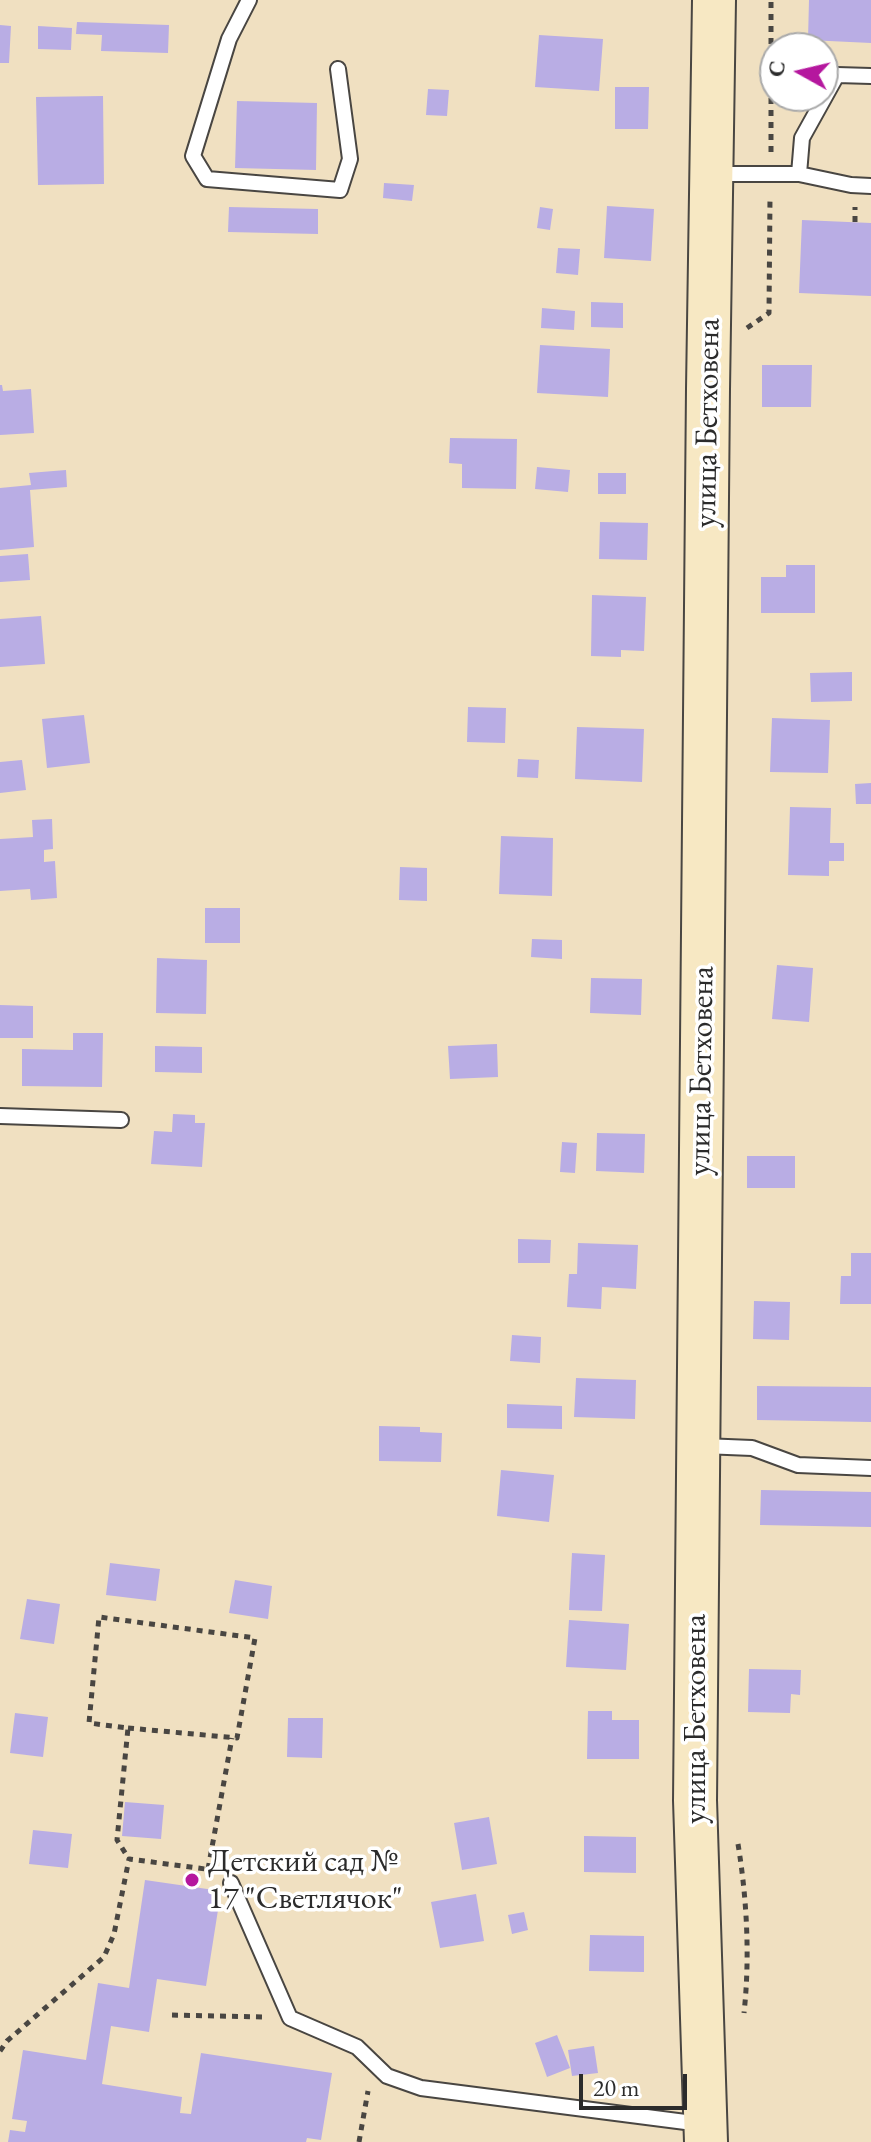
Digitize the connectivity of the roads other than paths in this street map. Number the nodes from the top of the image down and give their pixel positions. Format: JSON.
{"nodes":[{"id":1,"x":249,"y":0,"type":"edge"},
{"id":2,"x":714,"y":0,"type":"edge"},
{"id":3,"x":338,"y":69,"type":"dead end"},
{"id":4,"x":871,"y":76,"type":"edge"},
{"id":5,"x":711,"y":174,"type":"junction"},
{"id":6,"x":799,"y":174,"type":"junction"},
{"id":7,"x":871,"y":186,"type":"edge"},
{"id":8,"x":0,"y":1116,"type":"edge"},
{"id":9,"x":121,"y":1120,"type":"dead end"},
{"id":10,"x":698,"y":1446,"type":"junction"},
{"id":11,"x":871,"y":1468,"type":"edge"},
{"id":12,"x":231,"y":1883,"type":"road end"},
{"id":13,"x":705,"y":2133,"type":"edge"}],
"edges":[{"from":1,"to":3,"type":"lane"},
{"from":2,"to":5,"type":"main road","name":"улица Бетховена"},
{"from":4,"to":6,"type":"lane"},
{"from":5,"to":6,"type":"lane"},
{"from":5,"to":10,"type":"main road","name":"улица Бетховена"},
{"from":6,"to":7,"type":"lane"},
{"from":8,"to":9,"type":"lane"},
{"from":10,"to":11,"type":"lane"},
{"from":10,"to":13,"type":"main road","name":"улица Бетховена"},
{"from":12,"to":13,"type":"lane"}]}
